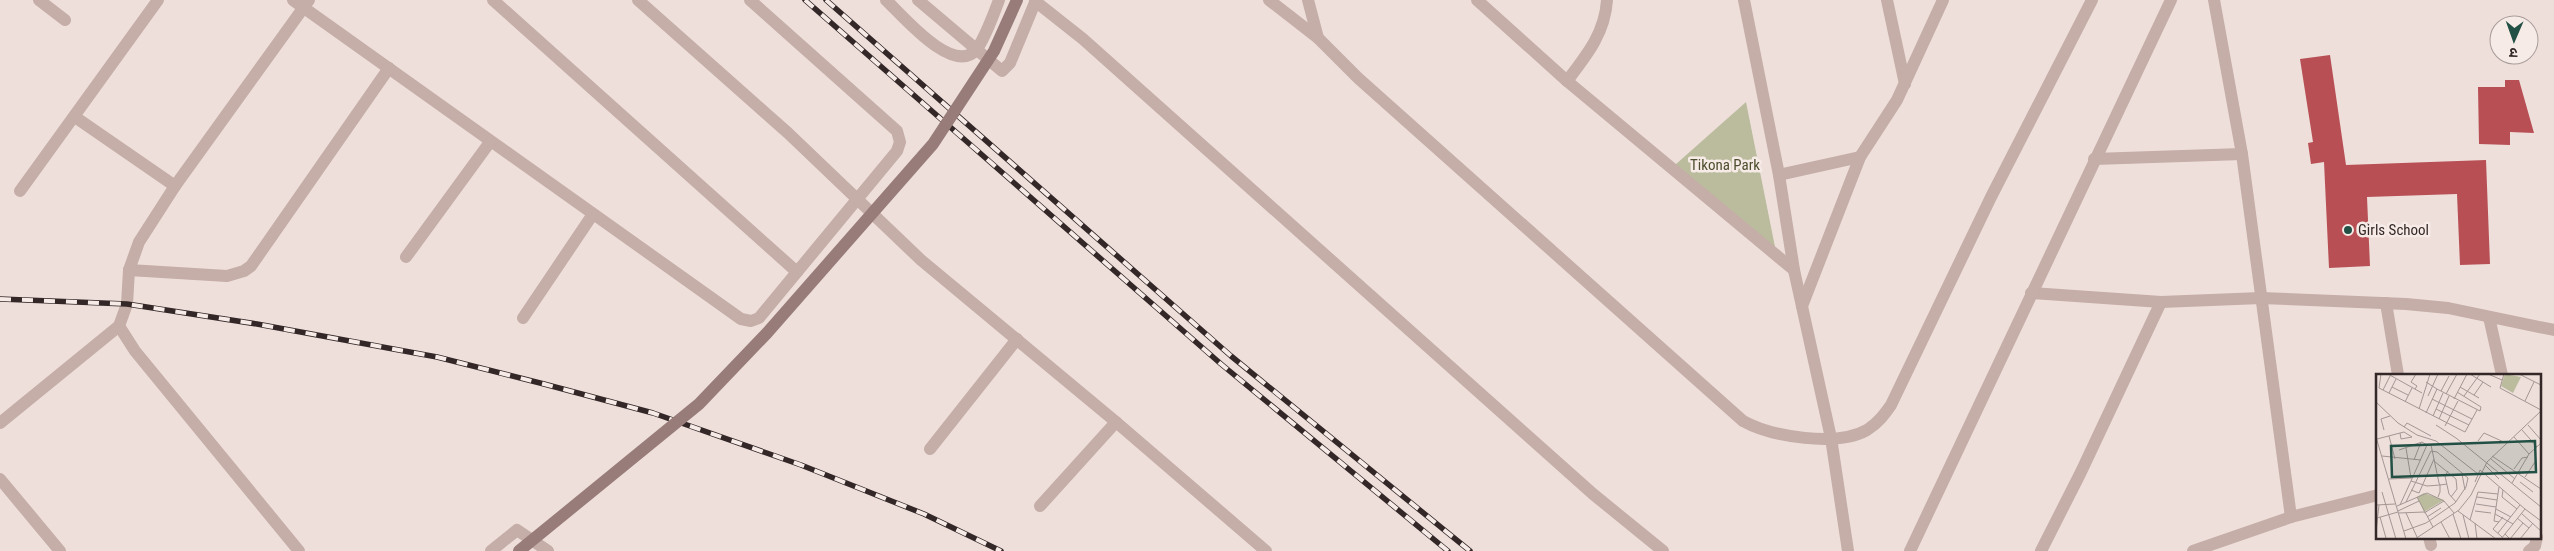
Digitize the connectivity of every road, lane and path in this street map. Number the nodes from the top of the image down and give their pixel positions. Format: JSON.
{"nodes":[{"id":1,"x":39,"y":0,"type":"edge"},
{"id":2,"x":158,"y":0,"type":"edge"},
{"id":3,"x":493,"y":0,"type":"edge"},
{"id":4,"x":638,"y":0,"type":"edge"},
{"id":5,"x":750,"y":0,"type":"edge"},
{"id":6,"x":886,"y":0,"type":"edge"},
{"id":7,"x":918,"y":0,"type":"edge"},
{"id":8,"x":999,"y":0,"type":"edge"},
{"id":9,"x":1017,"y":0,"type":"edge"},
{"id":10,"x":1035,"y":0,"type":"edge"},
{"id":11,"x":1269,"y":0,"type":"edge"},
{"id":12,"x":1308,"y":0,"type":"edge"},
{"id":13,"x":1476,"y":0,"type":"edge"},
{"id":14,"x":1607,"y":0,"type":"edge"},
{"id":15,"x":1744,"y":0,"type":"edge"},
{"id":16,"x":1887,"y":0,"type":"edge"},
{"id":17,"x":1943,"y":0,"type":"edge"},
{"id":18,"x":2092,"y":0,"type":"edge"},
{"id":19,"x":2170,"y":0,"type":"edge"},
{"id":20,"x":2214,"y":0,"type":"edge"},
{"id":21,"x":302,"y":3,"type":"edge"},
{"id":22,"x":65,"y":20,"type":"dead end"},
{"id":23,"x":1318,"y":38,"type":"junction"},
{"id":24,"x":976,"y":50,"type":"junction"},
{"id":25,"x":390,"y":68,"type":"junction"},
{"id":26,"x":1567,"y":81,"type":"junction"},
{"id":27,"x":1905,"y":84,"type":"junction"},
{"id":28,"x":75,"y":117,"type":"junction"},
{"id":29,"x":490,"y":142,"type":"junction"},
{"id":30,"x":2242,"y":154,"type":"junction"},
{"id":31,"x":1860,"y":157,"type":"junction"},
{"id":32,"x":2094,"y":159,"type":"junction"},
{"id":33,"x":1779,"y":175,"type":"junction"},
{"id":34,"x":175,"y":186,"type":"junction"},
{"id":35,"x":20,"y":191,"type":"dead end"},
{"id":36,"x":857,"y":200,"type":"junction"},
{"id":37,"x":593,"y":214,"type":"junction"},
{"id":38,"x":406,"y":257,"type":"dead end"},
{"id":39,"x":129,"y":270,"type":"junction"},
{"id":40,"x":1794,"y":270,"type":"junction"},
{"id":41,"x":797,"y":272,"type":"junction"},
{"id":42,"x":2031,"y":293,"type":"junction"},
{"id":43,"x":2261,"y":298,"type":"junction"},
{"id":44,"x":2161,"y":302,"type":"junction"},
{"id":45,"x":2386,"y":303,"type":"junction"},
{"id":46,"x":1802,"y":306,"type":"junction"},
{"id":47,"x":2489,"y":317,"type":"junction"},
{"id":48,"x":523,"y":318,"type":"dead end"},
{"id":49,"x":119,"y":326,"type":"junction"},
{"id":50,"x":2554,"y":330,"type":"edge"},
{"id":51,"x":1017,"y":339,"type":"junction"},
{"id":52,"x":2398,"y":374,"type":"edge"},
{"id":53,"x":2502,"y":374,"type":"edge"},
{"id":54,"x":1116,"y":422,"type":"junction"},
{"id":55,"x":0,"y":423,"type":"edge"},
{"id":56,"x":1831,"y":438,"type":"junction"},
{"id":57,"x":930,"y":449,"type":"dead end"},
{"id":58,"x":0,"y":479,"type":"edge"},
{"id":59,"x":2376,"y":496,"type":"edge"},
{"id":60,"x":1040,"y":506,"type":"dead end"},
{"id":61,"x":2291,"y":517,"type":"junction"},
{"id":62,"x":2537,"y":538,"type":"edge"},
{"id":63,"x":60,"y":551,"type":"edge"},
{"id":64,"x":299,"y":551,"type":"edge"},
{"id":65,"x":491,"y":551,"type":"edge"},
{"id":66,"x":520,"y":551,"type":"edge"},
{"id":67,"x":548,"y":551,"type":"edge"},
{"id":68,"x":1266,"y":551,"type":"edge"},
{"id":69,"x":1663,"y":551,"type":"edge"},
{"id":70,"x":1848,"y":551,"type":"edge"},
{"id":71,"x":1910,"y":551,"type":"edge"},
{"id":72,"x":2041,"y":551,"type":"edge"},
{"id":73,"x":2193,"y":551,"type":"edge"},
{"id":74,"x":2530,"y":551,"type":"edge"}],
"edges":[{"from":1,"to":22,"type":"street"},
{"from":2,"to":28,"type":"street"},
{"from":3,"to":41,"type":"street"},
{"from":4,"to":36,"type":"street"},
{"from":5,"to":36,"type":"street"},
{"from":6,"to":24,"type":"street"},
{"from":7,"to":24,"type":"street"},
{"from":8,"to":24,"type":"street"},
{"from":9,"to":66,"type":"main road","bridge":true},
{"from":10,"to":24,"type":"street"},
{"from":10,"to":69,"type":"street"},
{"from":11,"to":23,"type":"street"},
{"from":12,"to":23,"type":"street"},
{"from":13,"to":26,"type":"street"},
{"from":14,"to":26,"type":"street"},
{"from":15,"to":33,"type":"street"},
{"from":16,"to":27,"type":"street"},
{"from":17,"to":27,"type":"street"},
{"from":18,"to":56,"type":"street"},
{"from":19,"to":32,"type":"street"},
{"from":20,"to":30,"type":"street"},
{"from":21,"to":25,"type":"street"},
{"from":21,"to":34,"type":"street"},
{"from":23,"to":56,"type":"street"},
{"from":25,"to":29,"type":"street"},
{"from":25,"to":39,"type":"street"},
{"from":26,"to":40,"type":"street"},
{"from":27,"to":31,"type":"street"},
{"from":28,"to":34,"type":"street"},
{"from":28,"to":35,"type":"street"},
{"from":29,"to":37,"type":"street"},
{"from":29,"to":38,"type":"street"},
{"from":30,"to":32,"type":"street"},
{"from":30,"to":43,"type":"street"},
{"from":31,"to":33,"type":"street"},
{"from":31,"to":46,"type":"street"},
{"from":32,"to":42,"type":"street"},
{"from":33,"to":40,"type":"street"},
{"from":34,"to":39,"type":"street"},
{"from":36,"to":41,"type":"street"},
{"from":36,"to":51,"type":"street"},
{"from":37,"to":41,"type":"street"},
{"from":37,"to":48,"type":"street"},
{"from":39,"to":49,"type":"street"},
{"from":40,"to":46,"type":"street"},
{"from":42,"to":44,"type":"street"},
{"from":42,"to":71,"type":"street"},
{"from":43,"to":44,"type":"street"},
{"from":43,"to":45,"type":"street"},
{"from":43,"to":61,"type":"street"},
{"from":44,"to":72,"type":"street"},
{"from":45,"to":47,"type":"street"},
{"from":45,"to":52,"type":"street"},
{"from":46,"to":56,"type":"street"},
{"from":47,"to":50,"type":"street"},
{"from":47,"to":53,"type":"street"},
{"from":49,"to":55,"type":"street"},
{"from":49,"to":64,"type":"street"},
{"from":51,"to":54,"type":"street"},
{"from":51,"to":57,"type":"street"},
{"from":54,"to":60,"type":"street"},
{"from":54,"to":68,"type":"street"},
{"from":56,"to":70,"type":"street"},
{"from":58,"to":63,"type":"street"},
{"from":59,"to":61,"type":"street"},
{"from":61,"to":73,"type":"street"},
{"from":62,"to":74,"type":"street"},
{"from":65,"to":67,"type":"street"}]}
